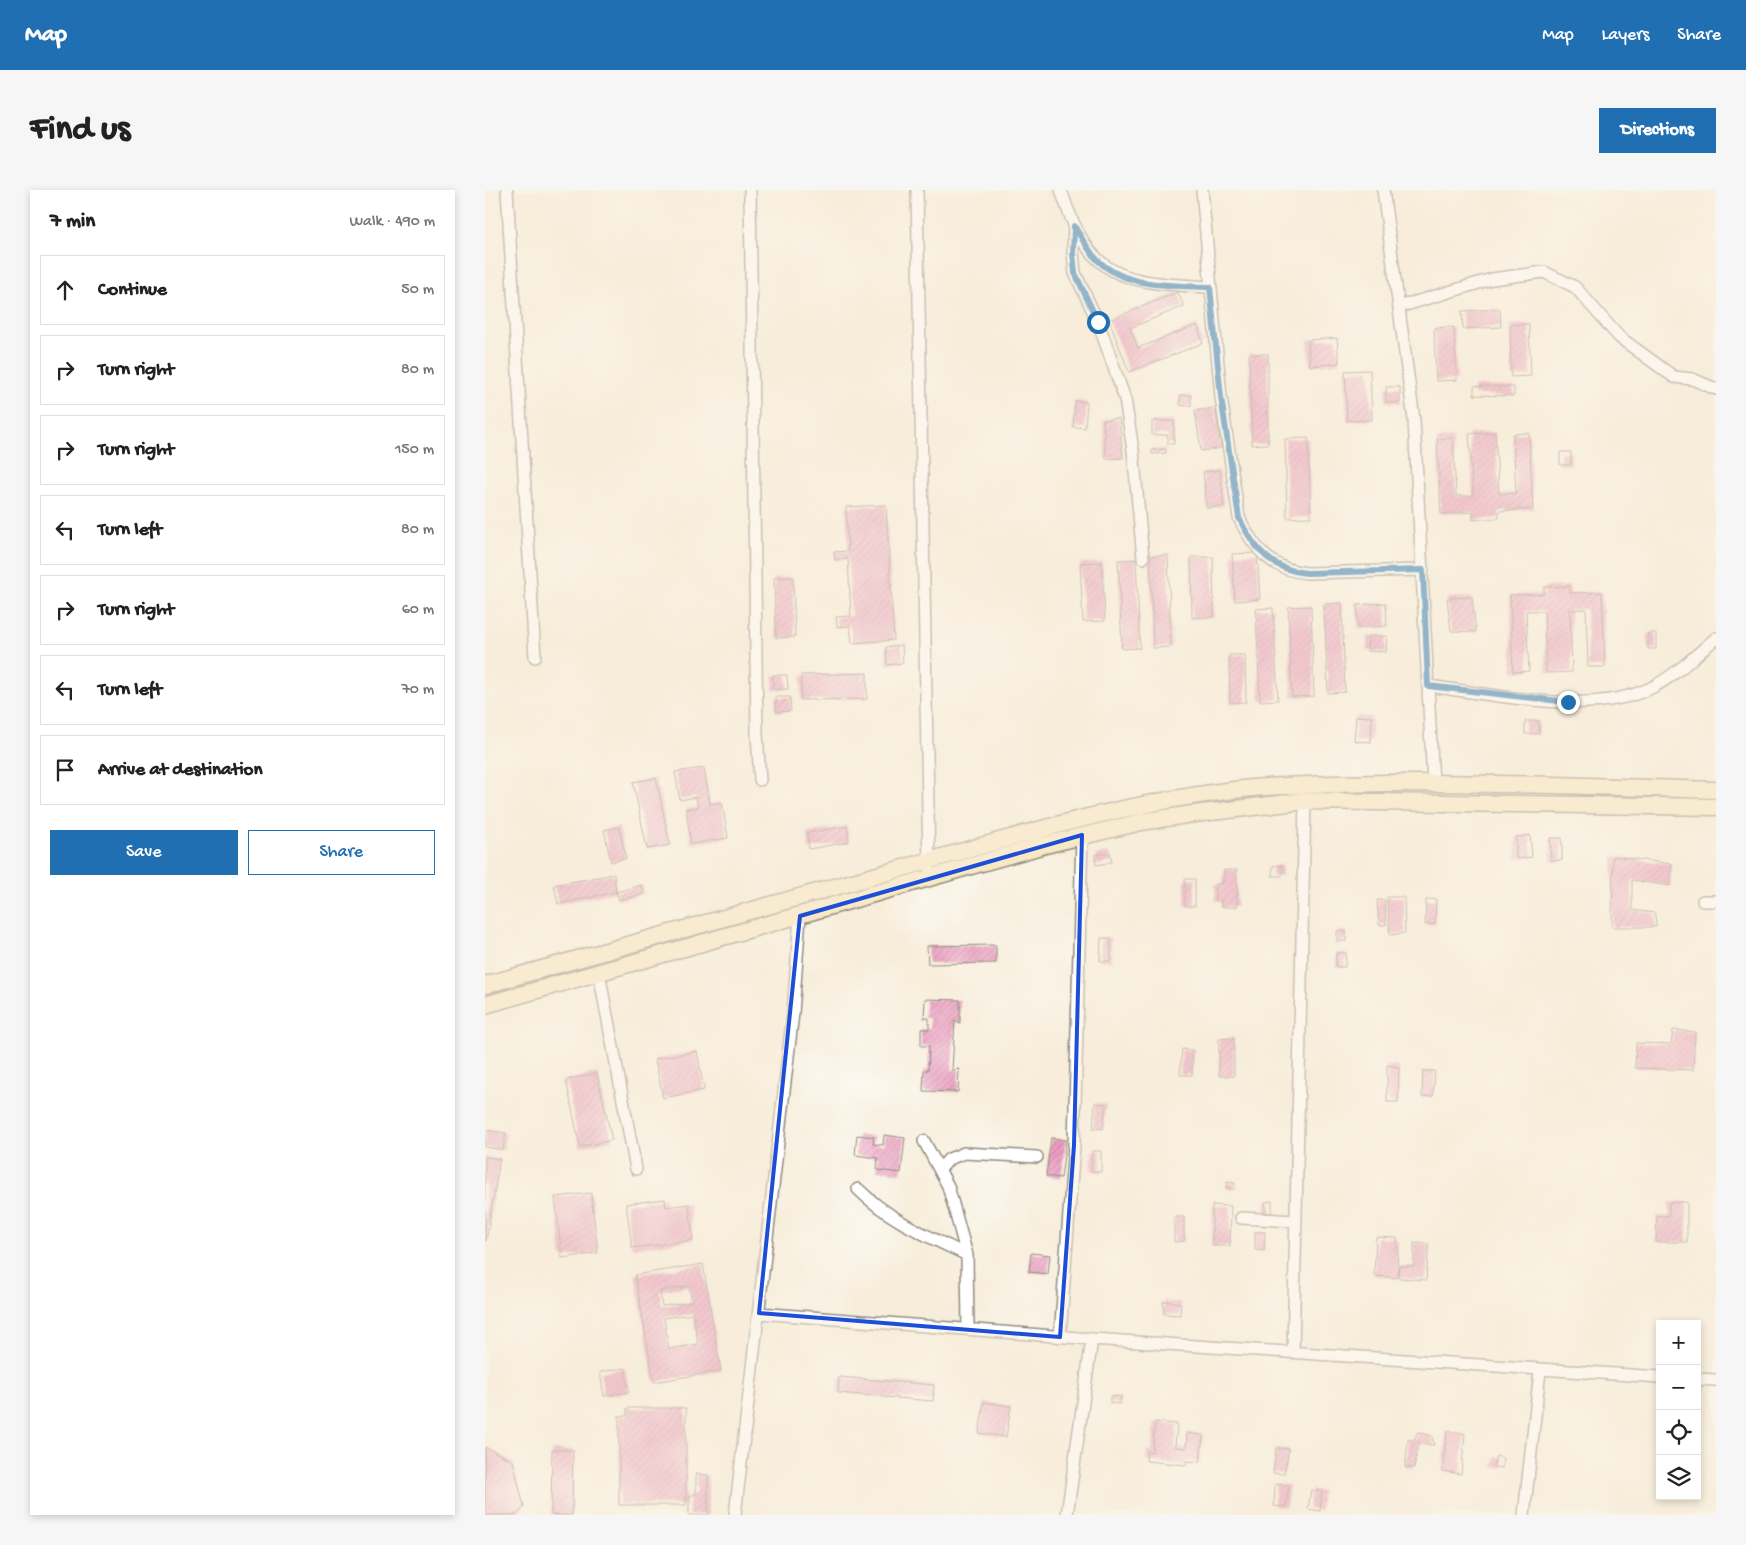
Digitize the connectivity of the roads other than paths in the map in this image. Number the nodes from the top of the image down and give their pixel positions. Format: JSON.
{"nodes":[{"id":1,"x":507,"y":190,"type":"edge"},
{"id":2,"x":750,"y":190,"type":"edge"},
{"id":3,"x":917,"y":190,"type":"edge"},
{"id":4,"x":1061,"y":190,"type":"edge"},
{"id":5,"x":1202,"y":190,"type":"edge"},
{"id":6,"x":1383,"y":190,"type":"edge"},
{"id":7,"x":1074,"y":226,"type":"junction"},
{"id":8,"x":1210,"y":287,"type":"junction"},
{"id":9,"x":1399,"y":307,"type":"junction"},
{"id":10,"x":1716,"y":390,"type":"edge"},
{"id":11,"x":1143,"y":558,"type":"dead end"},
{"id":12,"x":1423,"y":570,"type":"junction"},
{"id":13,"x":1716,"y":638,"type":"edge"},
{"id":14,"x":535,"y":657,"type":"dead end"},
{"id":15,"x":1428,"y":686,"type":"junction"},
{"id":16,"x":760,"y":780,"type":"dead end"},
{"id":17,"x":1433,"y":783,"type":"junction"},
{"id":18,"x":1716,"y":790,"type":"edge"},
{"id":19,"x":1305,"y":801,"type":"junction"},
{"id":20,"x":1716,"y":807,"type":"edge"},
{"id":21,"x":1082,"y":835,"type":"junction"},
{"id":22,"x":929,"y":861,"type":"junction"},
{"id":23,"x":931,"y":878,"type":"junction"},
{"id":24,"x":1703,"y":901,"type":"dead end"},
{"id":25,"x":1716,"y":902,"type":"edge"},
{"id":26,"x":800,"y":916,"type":"junction"},
{"id":27,"x":599,"y":973,"type":"junction"},
{"id":28,"x":485,"y":985,"type":"edge"},
{"id":29,"x":485,"y":1005,"type":"edge"},
{"id":30,"x":923,"y":1141,"type":"dead end"},
{"id":31,"x":1037,"y":1157,"type":"dead end"},
{"id":32,"x":636,"y":1169,"type":"dead end"},
{"id":33,"x":940,"y":1169,"type":"junction"},
{"id":34,"x":858,"y":1189,"type":"dead end"},
{"id":35,"x":1241,"y":1218,"type":"dead end"},
{"id":36,"x":1296,"y":1221,"type":"junction"},
{"id":37,"x":967,"y":1255,"type":"junction"},
{"id":38,"x":759,"y":1313,"type":"junction"},
{"id":39,"x":968,"y":1330,"type":"junction"},
{"id":40,"x":1060,"y":1337,"type":"junction"},
{"id":41,"x":1092,"y":1339,"type":"junction"},
{"id":42,"x":1293,"y":1352,"type":"junction"},
{"id":43,"x":1540,"y":1371,"type":"junction"},
{"id":44,"x":1656,"y":1377,"type":"edge"},
{"id":45,"x":1701,"y":1379,"type":"edge"},
{"id":46,"x":1716,"y":1380,"type":"edge"},
{"id":47,"x":735,"y":1515,"type":"edge"},
{"id":48,"x":1067,"y":1515,"type":"edge"},
{"id":49,"x":1524,"y":1515,"type":"edge"}],
"edges":[{"from":1,"to":14,"type":"street"},
{"from":2,"to":16,"type":"street"},
{"from":3,"to":22,"type":"street"},
{"from":4,"to":7,"type":"street"},
{"from":5,"to":8,"type":"street"},
{"from":6,"to":9,"type":"street"},
{"from":7,"to":8,"type":"street"},
{"from":7,"to":11,"type":"street"},
{"from":8,"to":12,"type":"street"},
{"from":9,"to":10,"type":"street"},
{"from":9,"to":12,"type":"street"},
{"from":12,"to":15,"type":"street"},
{"from":13,"to":15,"type":"street"},
{"from":15,"to":17,"type":"street"},
{"from":17,"to":18,"type":"main road"},
{"from":17,"to":22,"type":"main road"},
{"from":19,"to":20,"type":"main road"},
{"from":19,"to":21,"type":"main road"},
{"from":19,"to":36,"type":"street"},
{"from":21,"to":23,"type":"main road"},
{"from":21,"to":40,"type":"street"},
{"from":22,"to":23,"type":"street"},
{"from":22,"to":28,"type":"main road"},
{"from":23,"to":26,"type":"main road"},
{"from":24,"to":25,"type":"street"},
{"from":26,"to":27,"type":"main road"},
{"from":26,"to":38,"type":"street"},
{"from":27,"to":29,"type":"main road"},
{"from":27,"to":32,"type":"street"},
{"from":30,"to":33,"type":"street"},
{"from":31,"to":33,"type":"street"},
{"from":33,"to":37,"type":"street"},
{"from":34,"to":37,"type":"street"},
{"from":35,"to":36,"type":"street"},
{"from":36,"to":42,"type":"street"},
{"from":37,"to":39,"type":"street"},
{"from":38,"to":39,"type":"street"},
{"from":38,"to":47,"type":"street"},
{"from":39,"to":40,"type":"street"},
{"from":40,"to":41,"type":"street"},
{"from":41,"to":42,"type":"street"},
{"from":41,"to":48,"type":"street"},
{"from":42,"to":43,"type":"street"},
{"from":43,"to":44,"type":"street"},
{"from":43,"to":49,"type":"street"},
{"from":45,"to":46,"type":"street"}]}
